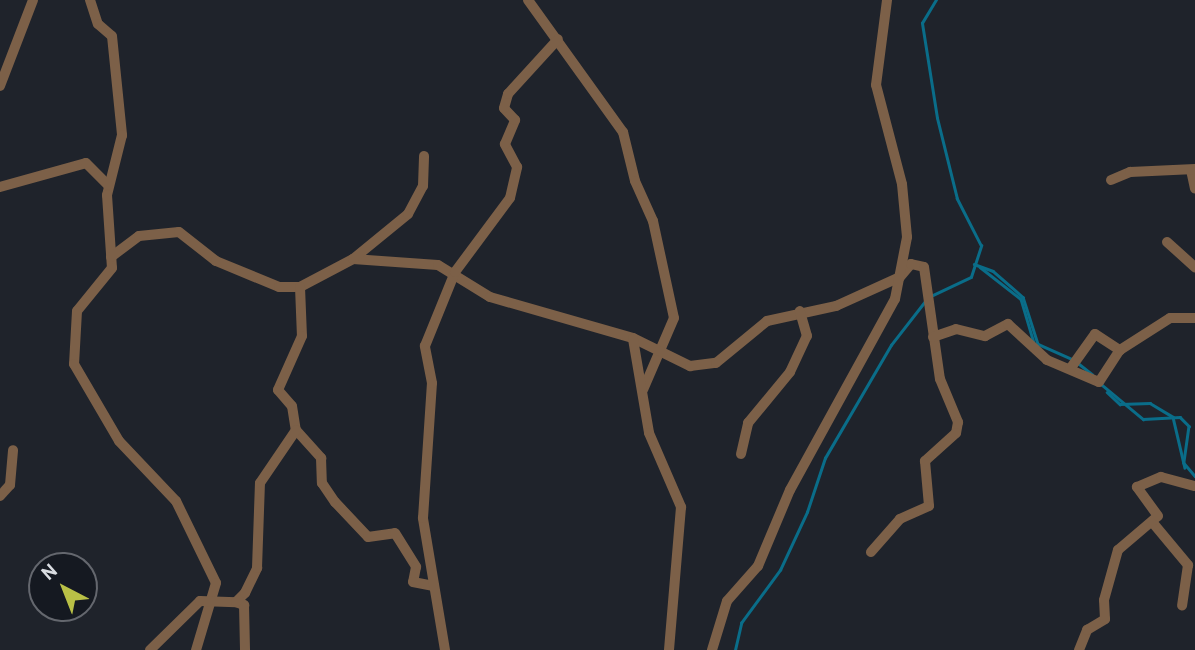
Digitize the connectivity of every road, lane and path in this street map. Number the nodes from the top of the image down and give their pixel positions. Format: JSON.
{"nodes":[{"id":1,"x":33,"y":0,"type":"edge"},
{"id":2,"x":90,"y":0,"type":"edge"},
{"id":3,"x":528,"y":0,"type":"edge"},
{"id":4,"x":887,"y":0,"type":"edge"},
{"id":5,"x":558,"y":38,"type":"junction"},
{"id":6,"x":0,"y":86,"type":"edge"},
{"id":7,"x":424,"y":156,"type":"dead end"},
{"id":8,"x":1193,"y":169,"type":"edge"},
{"id":9,"x":1111,"y":180,"type":"dead end"},
{"id":10,"x":108,"y":185,"type":"junction"},
{"id":11,"x":0,"y":187,"type":"edge"},
{"id":12,"x":1195,"y":190,"type":"edge"},
{"id":13,"x":1167,"y":242,"type":"dead end"},
{"id":14,"x":111,"y":257,"type":"junction"},
{"id":15,"x":353,"y":259,"type":"junction"},
{"id":16,"x":1195,"y":267,"type":"edge"},
{"id":17,"x":455,"y":272,"type":"junction"},
{"id":18,"x":901,"y":277,"type":"junction"},
{"id":19,"x":300,"y":287,"type":"junction"},
{"id":20,"x":800,"y":311,"type":"junction"},
{"id":21,"x":1195,"y":318,"type":"edge"},
{"id":22,"x":933,"y":337,"type":"junction"},
{"id":23,"x":633,"y":338,"type":"junction"},
{"id":24,"x":1120,"y":350,"type":"junction"},
{"id":25,"x":663,"y":355,"type":"junction"},
{"id":26,"x":1070,"y":369,"type":"junction"},
{"id":27,"x":643,"y":390,"type":"junction"},
{"id":28,"x":296,"y":430,"type":"junction"},
{"id":29,"x":13,"y":450,"type":"dead end"},
{"id":30,"x":741,"y":454,"type":"dead end"},
{"id":31,"x":1195,"y":486,"type":"edge"},
{"id":32,"x":0,"y":496,"type":"edge"},
{"id":33,"x":1153,"y":523,"type":"junction"},
{"id":34,"x":871,"y":552,"type":"dead end"},
{"id":35,"x":1195,"y":553,"type":"edge"},
{"id":36,"x":1188,"y":565,"type":"junction"},
{"id":37,"x":434,"y":586,"type":"junction"},
{"id":38,"x":214,"y":602,"type":"junction"},
{"id":39,"x":236,"y":602,"type":"junction"},
{"id":40,"x":1182,"y":606,"type":"dead end"},
{"id":41,"x":150,"y":650,"type":"edge"},
{"id":42,"x":196,"y":650,"type":"edge"},
{"id":43,"x":245,"y":650,"type":"edge"},
{"id":44,"x":445,"y":650,"type":"edge"},
{"id":45,"x":669,"y":650,"type":"edge"},
{"id":46,"x":712,"y":650,"type":"edge"},
{"id":47,"x":1079,"y":650,"type":"edge"}],
"edges":[{"from":1,"to":6,"type":"street"},
{"from":2,"to":10,"type":"street"},
{"from":3,"to":5,"type":"street"},
{"from":4,"to":18,"type":"street"},
{"from":5,"to":17,"type":"street"},
{"from":5,"to":25,"type":"street"},
{"from":7,"to":15,"type":"street"},
{"from":8,"to":9,"type":"street"},
{"from":8,"to":12,"type":"street"},
{"from":10,"to":11,"type":"street"},
{"from":10,"to":14,"type":"street"},
{"from":13,"to":16,"type":"street"},
{"from":14,"to":19,"type":"street"},
{"from":14,"to":38,"type":"street"},
{"from":15,"to":17,"type":"street"},
{"from":15,"to":19,"type":"street"},
{"from":17,"to":23,"type":"street"},
{"from":17,"to":37,"type":"street"},
{"from":18,"to":20,"type":"street"},
{"from":18,"to":22,"type":"street"},
{"from":18,"to":46,"type":"street"},
{"from":19,"to":28,"type":"street"},
{"from":20,"to":25,"type":"street"},
{"from":20,"to":30,"type":"street"},
{"from":21,"to":24,"type":"street"},
{"from":22,"to":26,"type":"street"},
{"from":22,"to":34,"type":"street"},
{"from":23,"to":25,"type":"street"},
{"from":23,"to":27,"type":"street"},
{"from":24,"to":26,"type":"street"},
{"from":24,"to":26,"type":"street"},
{"from":25,"to":27,"type":"street"},
{"from":27,"to":45,"type":"street"},
{"from":28,"to":37,"type":"street"},
{"from":28,"to":39,"type":"street"},
{"from":29,"to":32,"type":"street"},
{"from":31,"to":33,"type":"street"},
{"from":33,"to":36,"type":"street"},
{"from":33,"to":47,"type":"street"},
{"from":35,"to":36,"type":"street"},
{"from":36,"to":40,"type":"street"},
{"from":37,"to":44,"type":"street"},
{"from":38,"to":39,"type":"street"},
{"from":38,"to":41,"type":"street"},
{"from":38,"to":42,"type":"street"},
{"from":39,"to":43,"type":"street"}]}
